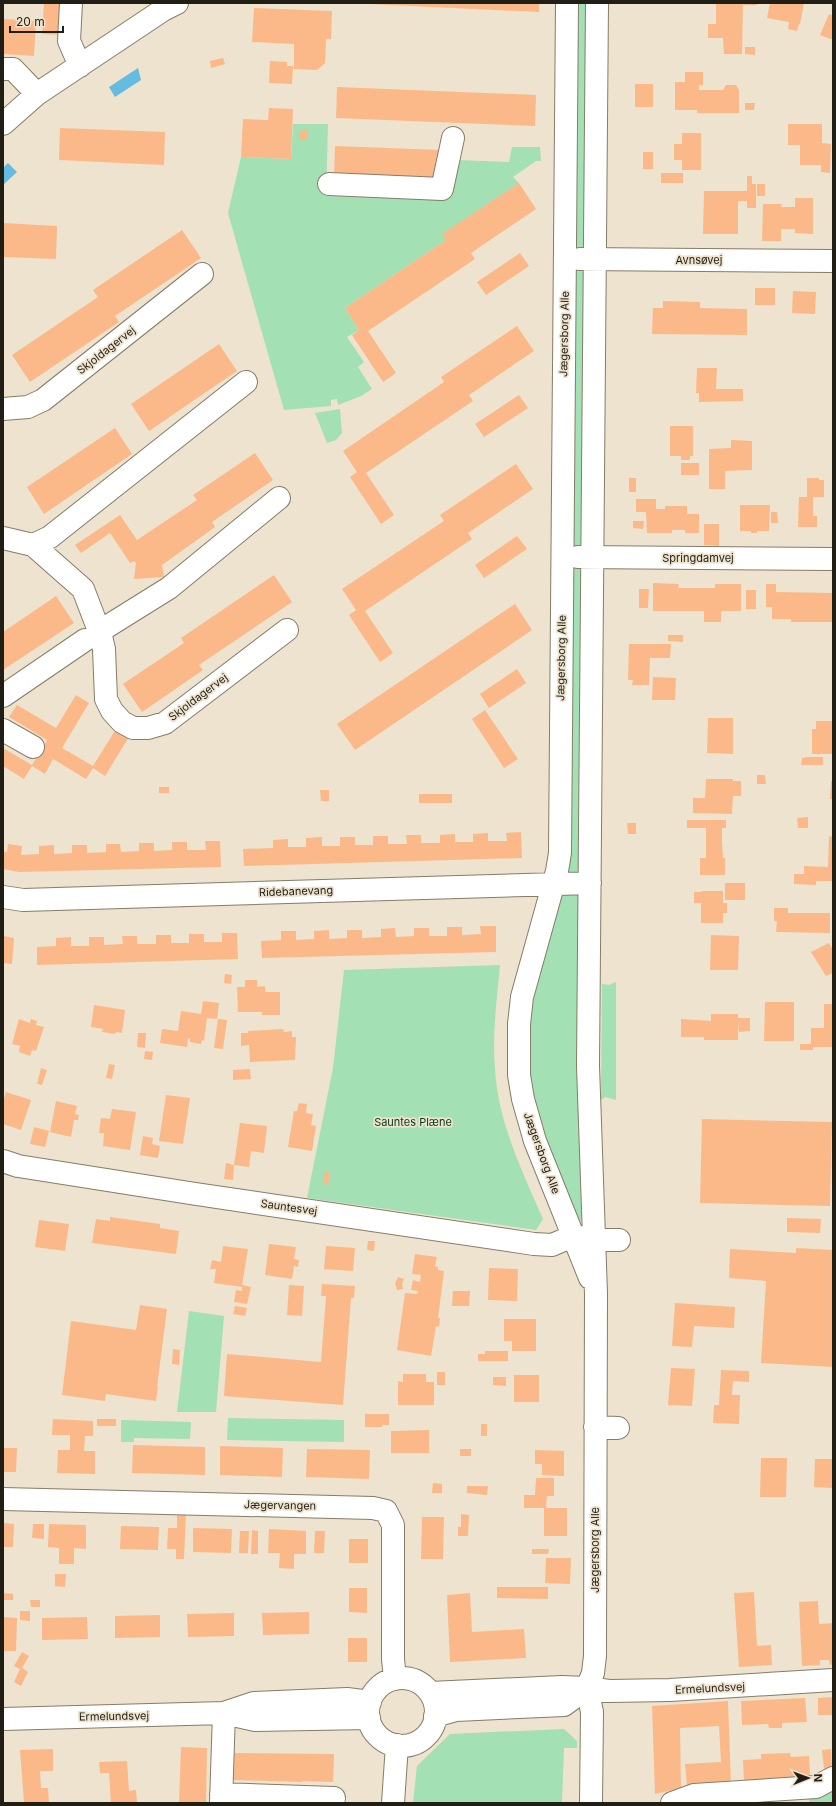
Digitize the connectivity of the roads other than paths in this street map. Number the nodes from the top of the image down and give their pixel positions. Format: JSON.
{"nodes":[{"id":1,"x":71,"y":3,"type":"edge"},
{"id":2,"x":567,"y":3,"type":"edge"},
{"id":3,"x":598,"y":3,"type":"edge"},
{"id":4,"x":167,"y":5,"type":"edge"},
{"id":5,"x":80,"y":66,"type":"junction"},
{"id":6,"x":3,"y":69,"type":"edge"},
{"id":7,"x":37,"y":94,"type":"junction"},
{"id":8,"x":3,"y":124,"type":"edge"},
{"id":9,"x":453,"y":138,"type":"dead end"},
{"id":10,"x":329,"y":184,"type":"dead end"},
{"id":11,"x":565,"y":259,"type":"junction"},
{"id":12,"x":595,"y":259,"type":"junction"},
{"id":13,"x":833,"y":261,"type":"edge"},
{"id":14,"x":202,"y":274,"type":"dead end"},
{"id":15,"x":246,"y":382,"type":"dead end"},
{"id":16,"x":3,"y":409,"type":"edge"},
{"id":17,"x":279,"y":498,"type":"dead end"},
{"id":18,"x":3,"y":538,"type":"edge"},
{"id":19,"x":34,"y":545,"type":"junction"},
{"id":20,"x":562,"y":557,"type":"junction"},
{"id":21,"x":593,"y":557,"type":"junction"},
{"id":22,"x":833,"y":559,"type":"edge"},
{"id":23,"x":287,"y":630,"type":"dead end"},
{"id":24,"x":93,"y":636,"type":"junction"},
{"id":25,"x":3,"y":696,"type":"edge"},
{"id":26,"x":3,"y":730,"type":"edge"},
{"id":27,"x":33,"y":747,"type":"dead end"},
{"id":28,"x":554,"y":883,"type":"junction"},
{"id":29,"x":590,"y":883,"type":"junction"},
{"id":30,"x":3,"y":897,"type":"edge"},
{"id":31,"x":3,"y":1161,"type":"edge"},
{"id":32,"x":584,"y":1238,"type":"junction"},
{"id":33,"x":619,"y":1240,"type":"dead end"},
{"id":34,"x":595,"y":1427,"type":"junction"},
{"id":35,"x":618,"y":1428,"type":"dead end"},
{"id":36,"x":3,"y":1499,"type":"edge"},
{"id":37,"x":395,"y":1679,"type":"junction"},
{"id":38,"x":833,"y":1680,"type":"edge"},
{"id":39,"x":587,"y":1688,"type":"junction"},
{"id":40,"x":430,"y":1693,"type":"junction"},
{"id":41,"x":369,"y":1710,"type":"junction"},
{"id":42,"x":224,"y":1713,"type":"junction"},
{"id":43,"x":435,"y":1716,"type":"junction"},
{"id":44,"x":3,"y":1719,"type":"edge"},
{"id":45,"x":397,"y":1746,"type":"junction"},
{"id":46,"x":833,"y":1778,"type":"edge"},
{"id":47,"x":221,"y":1798,"type":"edge"},
{"id":48,"x":334,"y":1798,"type":"dead end"},
{"id":49,"x":393,"y":1803,"type":"edge"},
{"id":50,"x":591,"y":1803,"type":"edge"},
{"id":51,"x":672,"y":1803,"type":"edge"}],
"edges":[{"from":1,"to":5,"type":"street"},
{"from":2,"to":11,"type":"street","name":"Jægersborg Alle"},
{"from":3,"to":12,"type":"street","name":"Jægersborg Alle"},
{"from":4,"to":5,"type":"street"},
{"from":5,"to":7,"type":"street"},
{"from":6,"to":7,"type":"street"},
{"from":7,"to":8,"type":"street"},
{"from":9,"to":10,"type":"street"},
{"from":11,"to":12,"type":"street","name":"Avnsøvej"},
{"from":11,"to":20,"type":"street","name":"Jægersborg Alle"},
{"from":12,"to":13,"type":"street","name":"Avnsøvej"},
{"from":12,"to":21,"type":"street","name":"Jægersborg Alle"},
{"from":14,"to":16,"type":"street","name":"Skjoldagervej"},
{"from":15,"to":19,"type":"street"},
{"from":17,"to":24,"type":"street"},
{"from":18,"to":19,"type":"street","name":"Skjoldagervej"},
{"from":19,"to":24,"type":"street","name":"Skjoldagervej"},
{"from":20,"to":21,"type":"street","name":"Springdamvej"},
{"from":20,"to":28,"type":"street","name":"Jægersborg Alle"},
{"from":21,"to":22,"type":"street","name":"Springdamvej"},
{"from":21,"to":29,"type":"street","name":"Jægersborg Alle"},
{"from":23,"to":24,"type":"street","name":"Skjoldagervej"},
{"from":24,"to":25,"type":"street"},
{"from":26,"to":27,"type":"street"},
{"from":28,"to":29,"type":"street","name":"Ridebanevang"},
{"from":28,"to":30,"type":"street","name":"Ridebanevang"},
{"from":28,"to":32,"type":"street","name":"Jægersborg Alle"},
{"from":29,"to":32,"type":"street","name":"Jægersborg Alle"},
{"from":31,"to":32,"type":"street","name":"Sauntesvej"},
{"from":32,"to":33,"type":"street"},
{"from":32,"to":34,"type":"street","name":"Jægersborg Alle"},
{"from":34,"to":35,"type":"street"},
{"from":34,"to":39,"type":"street","name":"Jægersborg Alle"},
{"from":36,"to":37,"type":"street","name":"Jægervangen"},
{"from":37,"to":40,"type":"street"},
{"from":37,"to":41,"type":"street"},
{"from":38,"to":39,"type":"street","name":"Ermelundsvej"},
{"from":39,"to":40,"type":"street","name":"Ermelundsvej"},
{"from":39,"to":43,"type":"street"},
{"from":39,"to":50,"type":"street"},
{"from":40,"to":43,"type":"street"},
{"from":41,"to":42,"type":"street","name":"Ermelundsvej"},
{"from":41,"to":45,"type":"street"},
{"from":42,"to":44,"type":"street","name":"Ermelundsvej"},
{"from":42,"to":47,"type":"street"},
{"from":43,"to":45,"type":"street"},
{"from":45,"to":49,"type":"street"},
{"from":46,"to":51,"type":"street"},
{"from":47,"to":48,"type":"street"}]}
